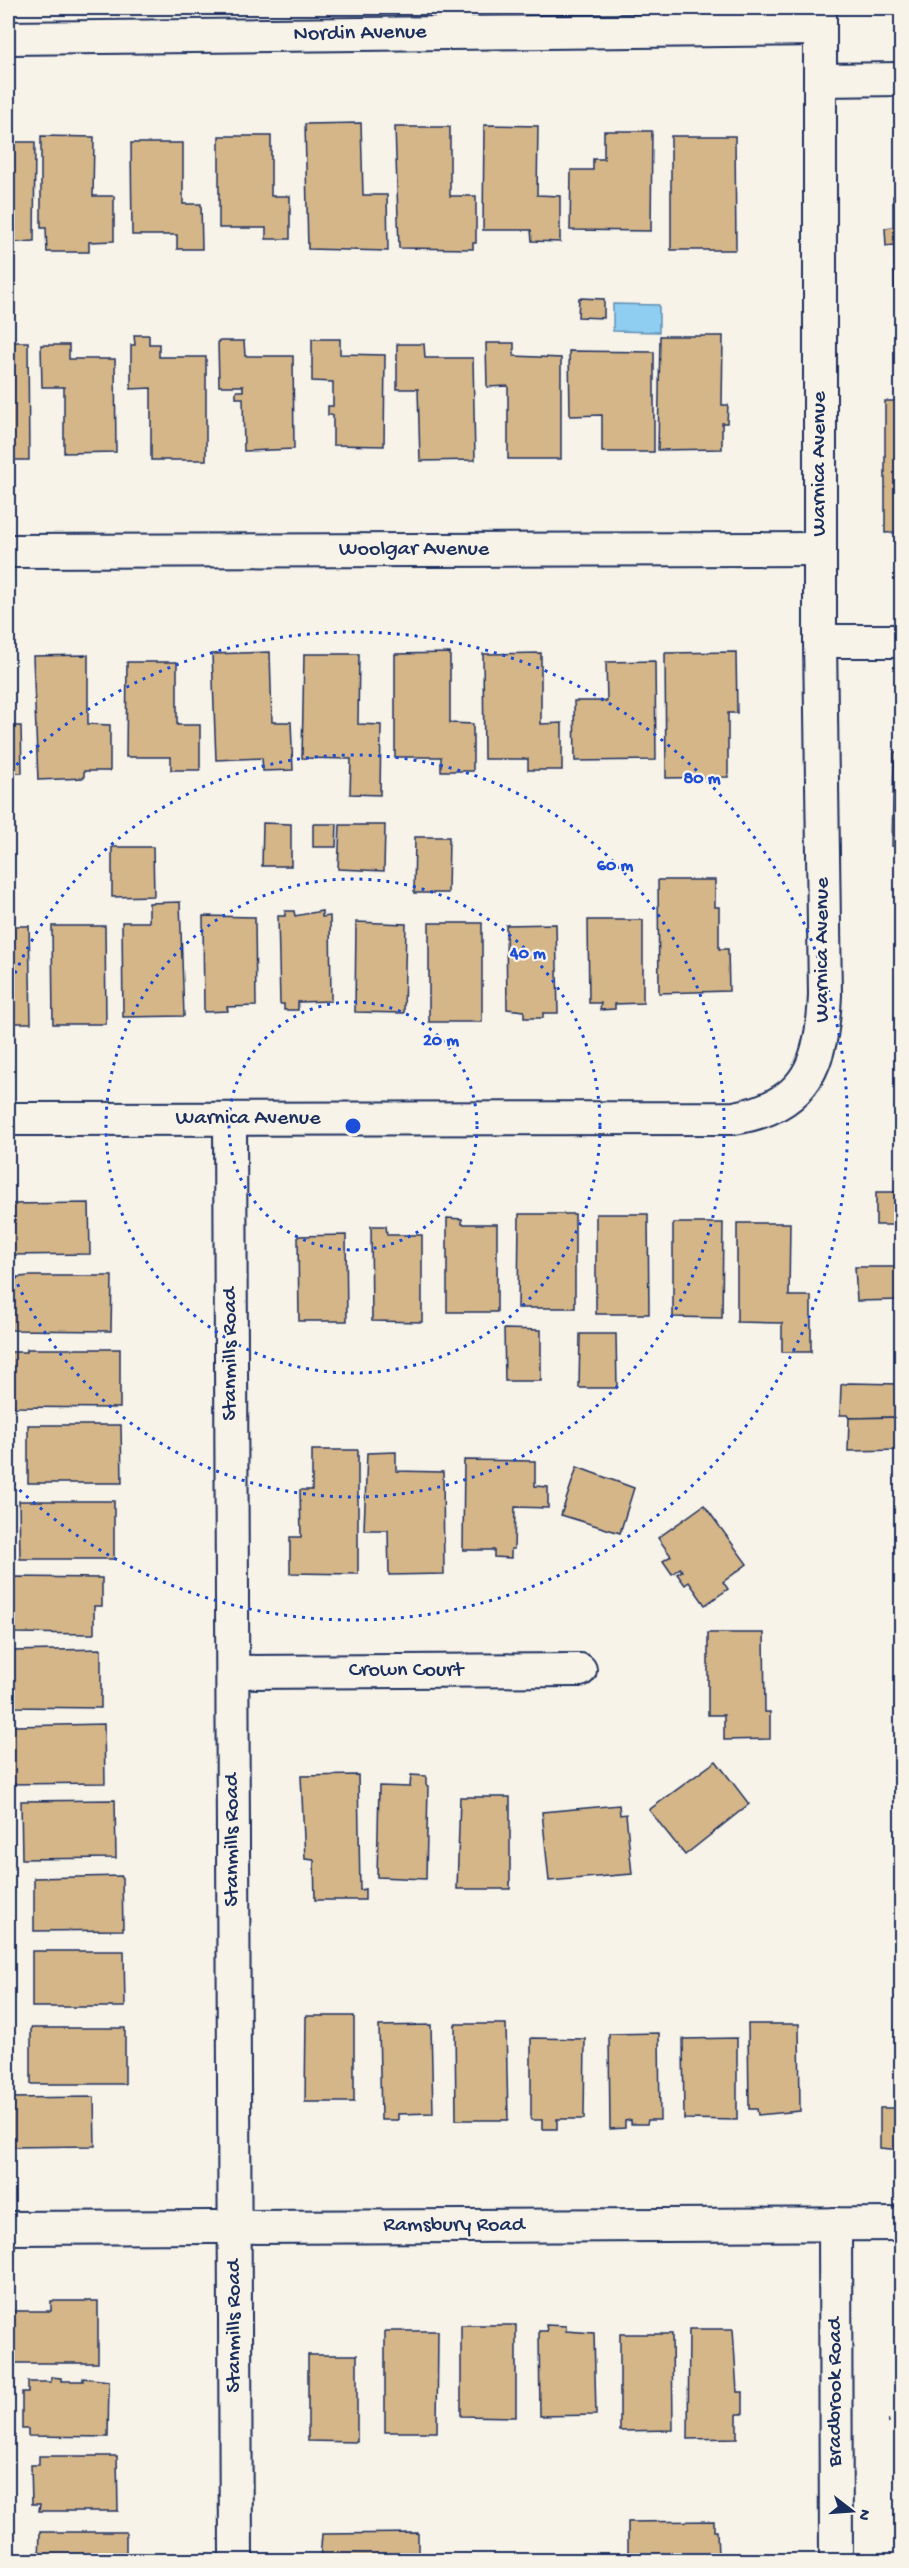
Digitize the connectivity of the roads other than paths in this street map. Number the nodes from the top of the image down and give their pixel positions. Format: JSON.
{"nodes":[{"id":1,"x":820,"y":18,"type":"edge"},
{"id":2,"x":8,"y":38,"type":"edge"},
{"id":3,"x":902,"y":79,"type":"edge"},
{"id":4,"x":820,"y":80,"type":"junction"},
{"id":5,"x":820,"y":549,"type":"junction"},
{"id":6,"x":8,"y":551,"type":"edge"},
{"id":7,"x":820,"y":641,"type":"junction"},
{"id":8,"x":902,"y":641,"type":"edge"},
{"id":9,"x":8,"y":1119,"type":"edge"},
{"id":10,"x":230,"y":1119,"type":"junction"},
{"id":11,"x":580,"y":1670,"type":"dead end"},
{"id":12,"x":233,"y":1672,"type":"junction"},
{"id":13,"x":836,"y":2224,"type":"junction"},
{"id":14,"x":902,"y":2224,"type":"edge"},
{"id":15,"x":235,"y":2227,"type":"junction"},
{"id":16,"x":8,"y":2228,"type":"edge"},
{"id":17,"x":236,"y":2560,"type":"edge"},
{"id":18,"x":836,"y":2560,"type":"edge"}],
"edges":[{"from":1,"to":2,"type":"street","name":"Nordin Avenue"},
{"from":1,"to":4,"type":"street","name":"Warnica Avenue"},
{"from":3,"to":4,"type":"street"},
{"from":4,"to":5,"type":"street","name":"Warnica Avenue"},
{"from":5,"to":6,"type":"street","name":"Woolgar Avenue"},
{"from":5,"to":7,"type":"street","name":"Warnica Avenue"},
{"from":7,"to":8,"type":"street"},
{"from":7,"to":10,"type":"street","name":"Warnica Avenue"},
{"from":9,"to":10,"type":"street","name":"Warnica Avenue"},
{"from":10,"to":12,"type":"street","name":"Stanmills Road"},
{"from":11,"to":12,"type":"street","name":"Crown Court"},
{"from":12,"to":15,"type":"street","name":"Stanmills Road"},
{"from":13,"to":14,"type":"street","name":"Ramsbury Road"},
{"from":13,"to":15,"type":"street","name":"Ramsbury Road"},
{"from":13,"to":18,"type":"street","name":"Bradbrook Road"},
{"from":15,"to":16,"type":"street","name":"Ramsbury Road"},
{"from":15,"to":17,"type":"street","name":"Stanmills Road"}]}
